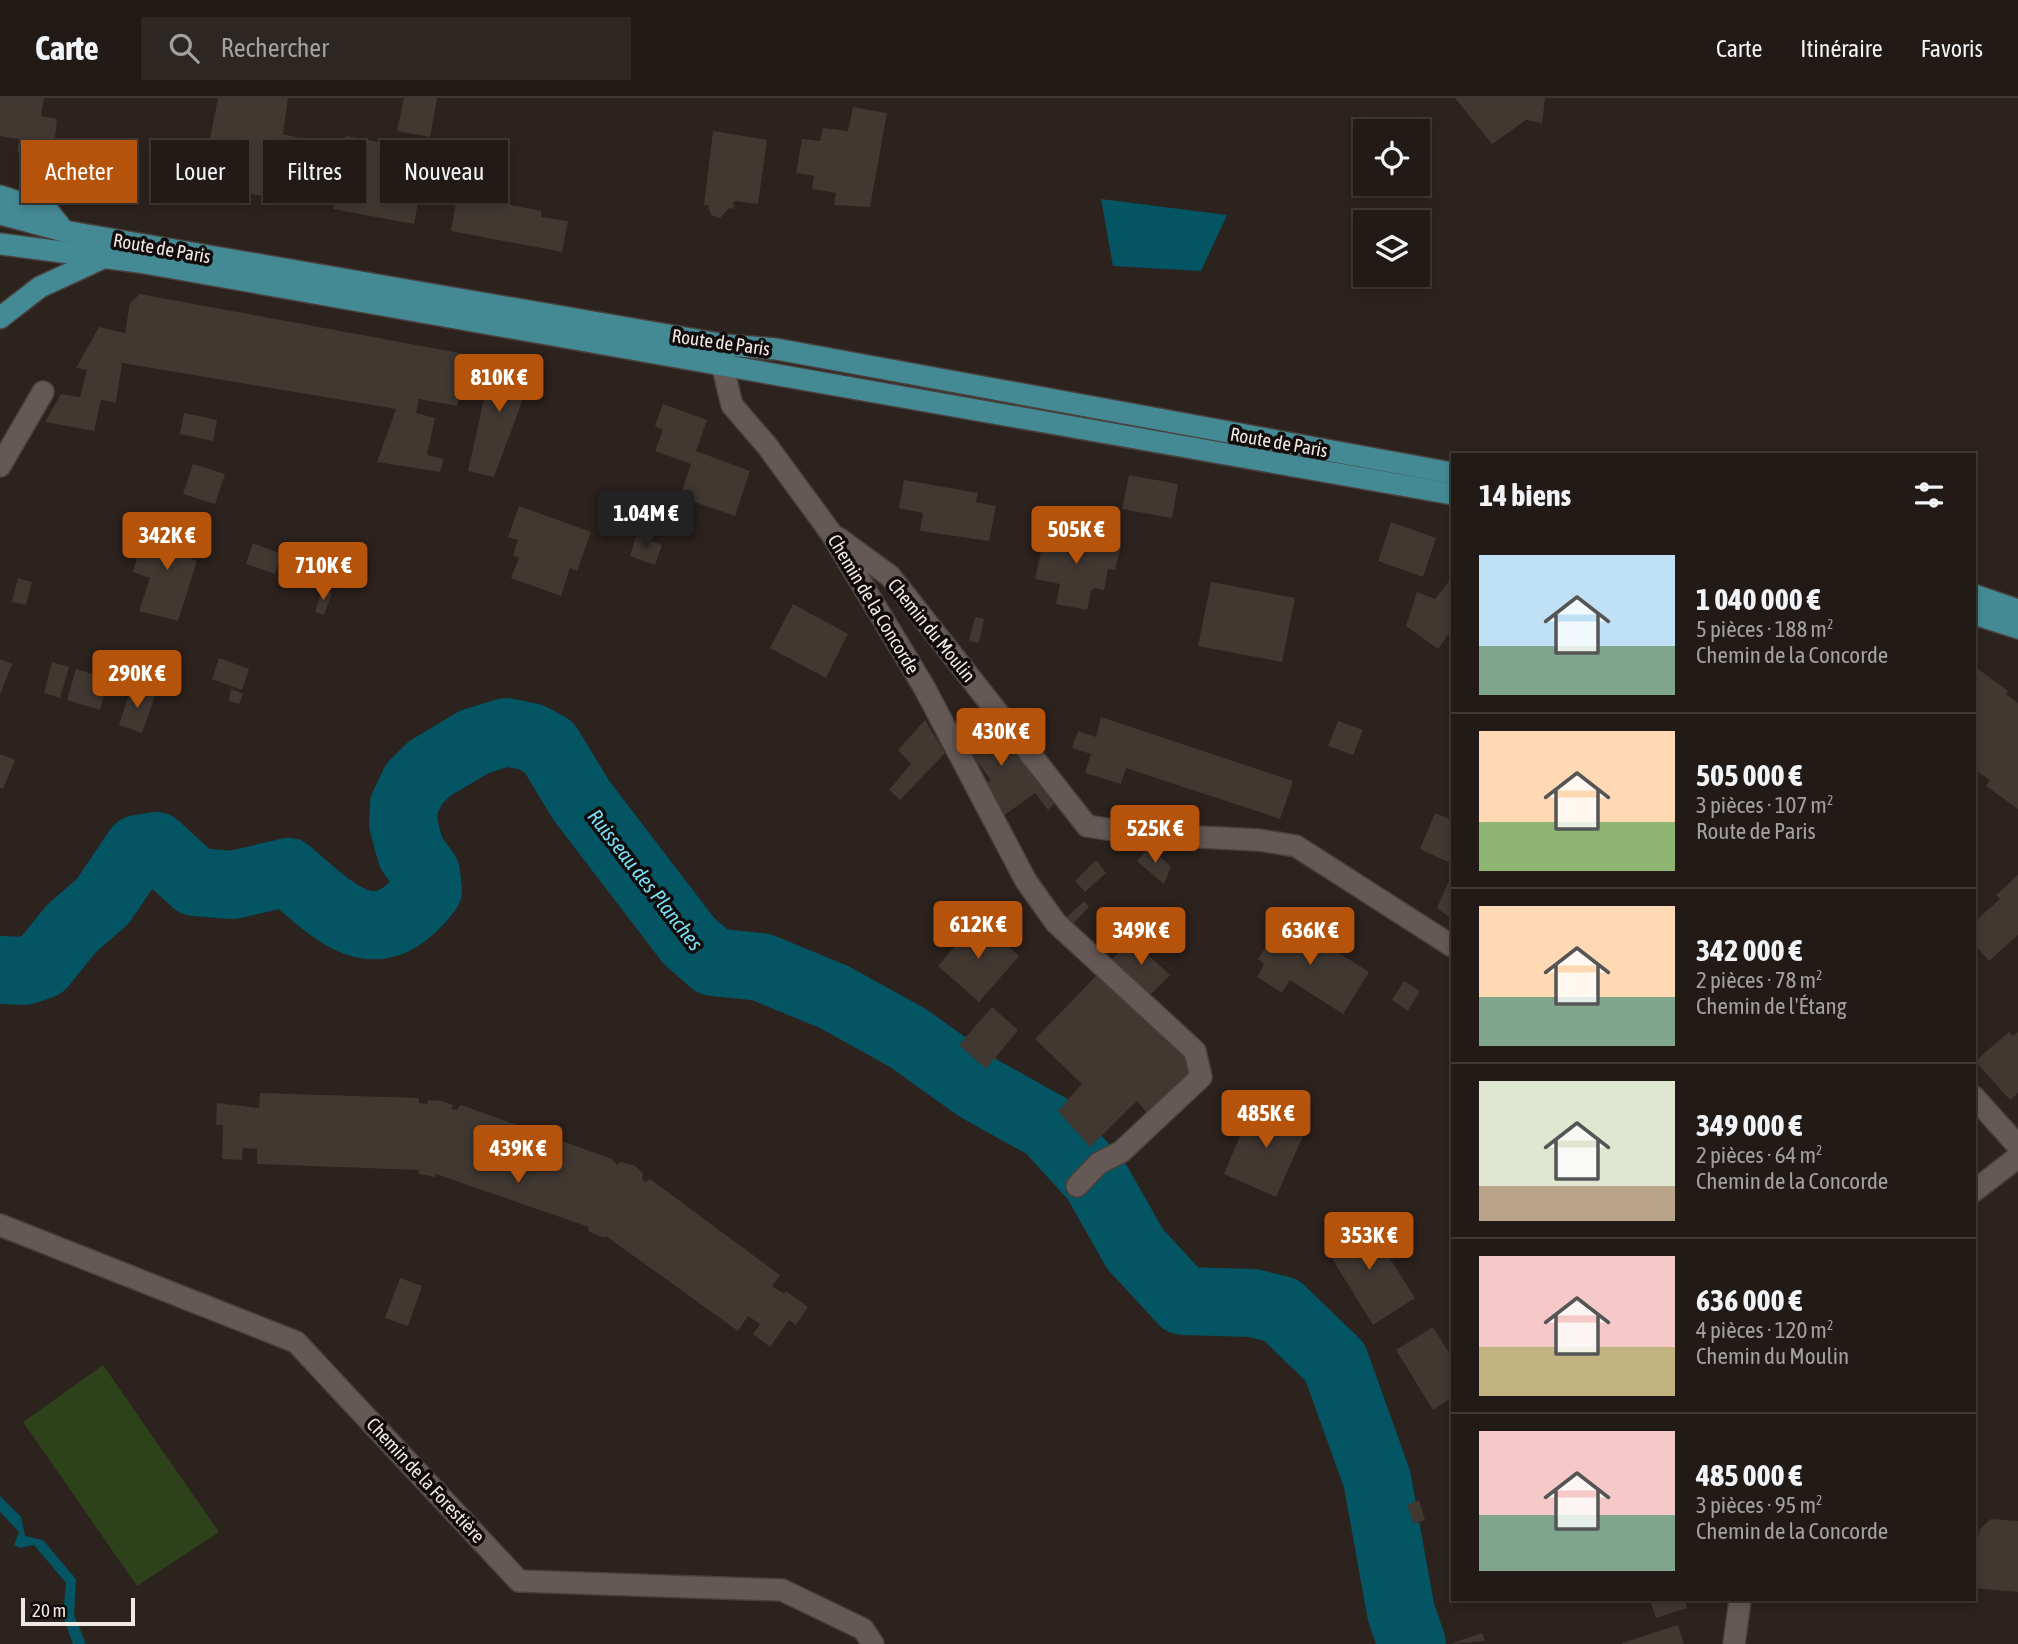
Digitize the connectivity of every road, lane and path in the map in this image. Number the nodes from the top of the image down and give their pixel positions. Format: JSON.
{"nodes":[{"id":1,"x":0,"y":196,"type":"edge"},
{"id":2,"x":0,"y":214,"type":"edge"},
{"id":3,"x":64,"y":231,"type":"junction"},
{"id":4,"x":0,"y":244,"type":"edge"},
{"id":5,"x":104,"y":257,"type":"junction"},
{"id":6,"x":0,"y":318,"type":"edge"},
{"id":7,"x":724,"y":354,"type":"junction"},
{"id":8,"x":43,"y":392,"type":"dead end"},
{"id":9,"x":0,"y":466,"type":"edge"},
{"id":10,"x":1451,"y":473,"type":"edge"},
{"id":11,"x":1451,"y":494,"type":"edge"},
{"id":12,"x":831,"y":533,"type":"junction"},
{"id":13,"x":1976,"y":596,"type":"edge"},
{"id":14,"x":2018,"y":610,"type":"edge"},
{"id":15,"x":1976,"y":615,"type":"edge"},
{"id":16,"x":2018,"y":628,"type":"edge"},
{"id":17,"x":1451,"y":945,"type":"edge"},
{"id":18,"x":1976,"y":1099,"type":"edge"},
{"id":19,"x":2018,"y":1146,"type":"edge"},
{"id":20,"x":2018,"y":1157,"type":"edge"},
{"id":21,"x":1077,"y":1186,"type":"dead end"},
{"id":22,"x":1976,"y":1189,"type":"edge"},
{"id":23,"x":0,"y":1225,"type":"edge"},
{"id":24,"x":1740,"y":1601,"type":"edge"},
{"id":25,"x":873,"y":1644,"type":"edge"},
{"id":26,"x":1734,"y":1644,"type":"edge"}],
"edges":[{"from":1,"to":3,"type":"main road"},
{"from":2,"to":3,"type":"main road","name":"Route de Paris"},
{"from":3,"to":7,"type":"main road","name":"Route de Paris"},
{"from":4,"to":5,"type":"main road","name":"Route de Paris"},
{"from":5,"to":6,"type":"main road"},
{"from":5,"to":7,"type":"main road","name":"Route de Paris"},
{"from":7,"to":10,"type":"main road","name":"Route de Paris"},
{"from":7,"to":11,"type":"main road","name":"Route de Paris"},
{"from":7,"to":12,"type":"street","name":"Chemin de la Concorde"},
{"from":8,"to":9,"type":"street"},
{"from":12,"to":17,"type":"street","name":"Chemin du Moulin"},
{"from":12,"to":21,"type":"street","name":"Chemin de la Concorde"},
{"from":13,"to":14,"type":"main road"},
{"from":15,"to":16,"type":"main road"},
{"from":18,"to":19,"type":"street"},
{"from":20,"to":22,"type":"street"},
{"from":23,"to":25,"type":"street","name":"Chemin de la Forestière"},
{"from":24,"to":26,"type":"street"}]}
